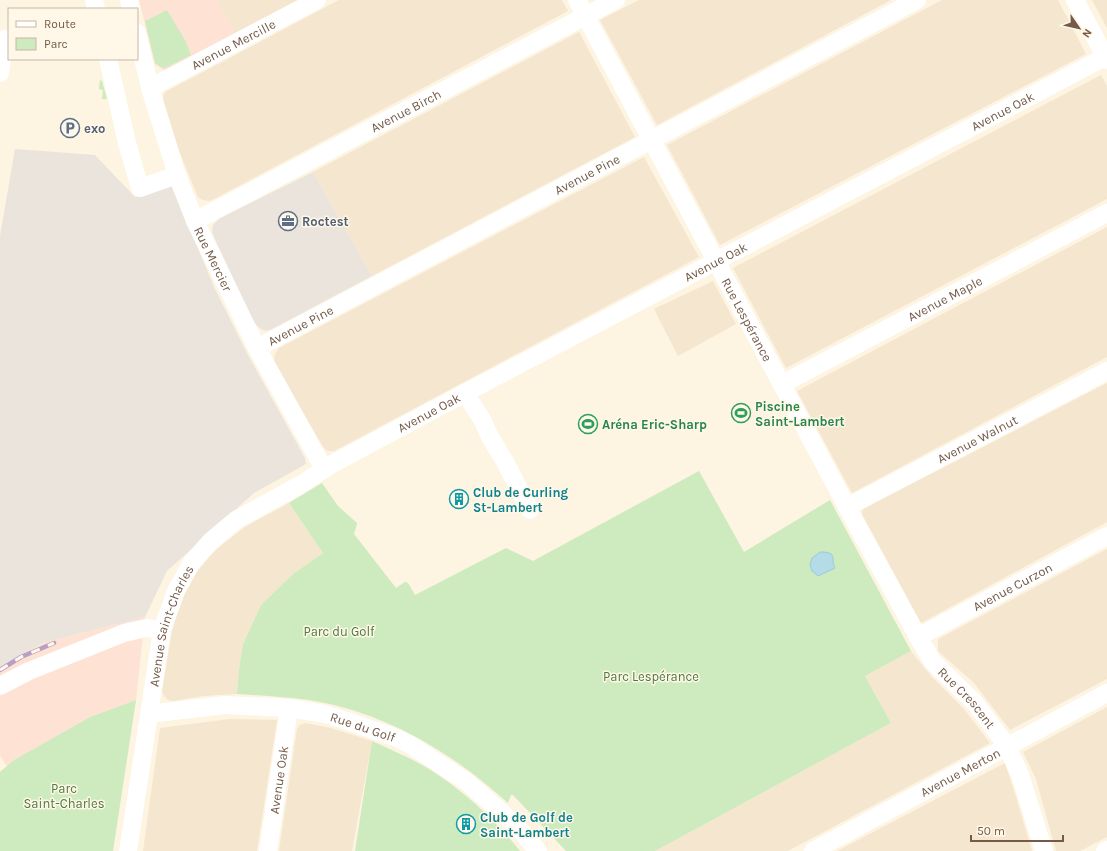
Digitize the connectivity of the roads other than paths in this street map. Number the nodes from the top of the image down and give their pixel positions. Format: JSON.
{"nodes":[{"id":1,"x":317,"y":0,"type":"edge"},
{"id":2,"x":577,"y":0,"type":"edge"},
{"id":3,"x":616,"y":0,"type":"edge"},
{"id":4,"x":917,"y":0,"type":"edge"},
{"id":5,"x":1075,"y":0,"type":"edge"},
{"id":6,"x":586,"y":16,"type":"junction"},
{"id":7,"x":138,"y":37,"type":"edge"},
{"id":8,"x":5,"y":39,"type":"dead end"},
{"id":9,"x":1106,"y":58,"type":"edge"},
{"id":10,"x":108,"y":60,"type":"edge"},
{"id":11,"x":0,"y":73,"type":"edge"},
{"id":12,"x":150,"y":88,"type":"junction"},
{"id":13,"x":651,"y":140,"type":"junction"},
{"id":14,"x":177,"y":175,"type":"junction"},
{"id":15,"x":1107,"y":213,"type":"edge"},
{"id":16,"x":195,"y":221,"type":"junction"},
{"id":17,"x":716,"y":261,"type":"junction"},
{"id":18,"x":257,"y":348,"type":"junction"},
{"id":19,"x":1107,"y":371,"type":"edge"},
{"id":20,"x":782,"y":384,"type":"junction"},
{"id":21,"x":465,"y":393,"type":"junction"},
{"id":22,"x":324,"y":469,"type":"junction"},
{"id":23,"x":847,"y":507,"type":"junction"},
{"id":24,"x":530,"y":510,"type":"dead end"},
{"id":25,"x":1107,"y":536,"type":"edge"},
{"id":26,"x":162,"y":630,"type":"junction"},
{"id":27,"x":918,"y":637,"type":"junction"},
{"id":28,"x":0,"y":686,"type":"edge"},
{"id":29,"x":1107,"y":693,"type":"edge"},
{"id":30,"x":289,"y":708,"type":"junction"},
{"id":31,"x":149,"y":714,"type":"junction"},
{"id":32,"x":1007,"y":746,"type":"junction"},
{"id":33,"x":128,"y":851,"type":"edge"},
{"id":34,"x":268,"y":851,"type":"edge"},
{"id":35,"x":538,"y":851,"type":"edge"},
{"id":36,"x":813,"y":851,"type":"edge"},
{"id":37,"x":1044,"y":851,"type":"edge"}],
"edges":[{"from":1,"to":12,"type":"street","name":"Avenue Mercille"},
{"from":2,"to":6,"type":"street","name":"Rue Lespérance"},
{"from":3,"to":6,"type":"street","name":"Avenue Birch"},
{"from":4,"to":13,"type":"street","name":"Avenue Pine"},
{"from":5,"to":9,"type":"street"},
{"from":6,"to":13,"type":"street","name":"Rue Lespérance"},
{"from":6,"to":16,"type":"street","name":"Avenue Birch"},
{"from":7,"to":12,"type":"street","name":"Rue Mercier"},
{"from":8,"to":11,"type":"street"},
{"from":9,"to":17,"type":"street","name":"Avenue Oak"},
{"from":10,"to":14,"type":"street"},
{"from":12,"to":14,"type":"street","name":"Rue Mercier"},
{"from":13,"to":17,"type":"street","name":"Rue Lespérance"},
{"from":13,"to":18,"type":"street","name":"Avenue Pine"},
{"from":14,"to":16,"type":"street","name":"Rue Mercier"},
{"from":15,"to":20,"type":"street","name":"Avenue Maple"},
{"from":16,"to":18,"type":"street","name":"Rue Mercier"},
{"from":17,"to":20,"type":"street","name":"Rue Lespérance"},
{"from":17,"to":21,"type":"street","name":"Avenue Oak"},
{"from":18,"to":22,"type":"street","name":"Rue Mercier"},
{"from":19,"to":23,"type":"street","name":"Avenue Walnut"},
{"from":20,"to":23,"type":"street","name":"Rue Lespérance"},
{"from":21,"to":22,"type":"street","name":"Avenue Oak"},
{"from":21,"to":24,"type":"street"},
{"from":22,"to":26,"type":"street","name":"Avenue Saint-Charles"},
{"from":23,"to":27,"type":"street","name":"Rue Lespérance"},
{"from":25,"to":27,"type":"street","name":"Avenue Curzon"},
{"from":26,"to":28,"type":"street"},
{"from":26,"to":31,"type":"street","name":"Avenue Saint-Charles"},
{"from":27,"to":32,"type":"street","name":"Rue Crescent"},
{"from":29,"to":32,"type":"street","name":"Avenue Merton"},
{"from":30,"to":31,"type":"street","name":"Rue du Golf"},
{"from":30,"to":34,"type":"street","name":"Avenue Oak"},
{"from":30,"to":35,"type":"street","name":"Rue du Golf"},
{"from":31,"to":33,"type":"street","name":"Avenue Saint-Charles"},
{"from":32,"to":36,"type":"street","name":"Avenue Merton"},
{"from":32,"to":37,"type":"street","name":"Rue Crescent"}]}
